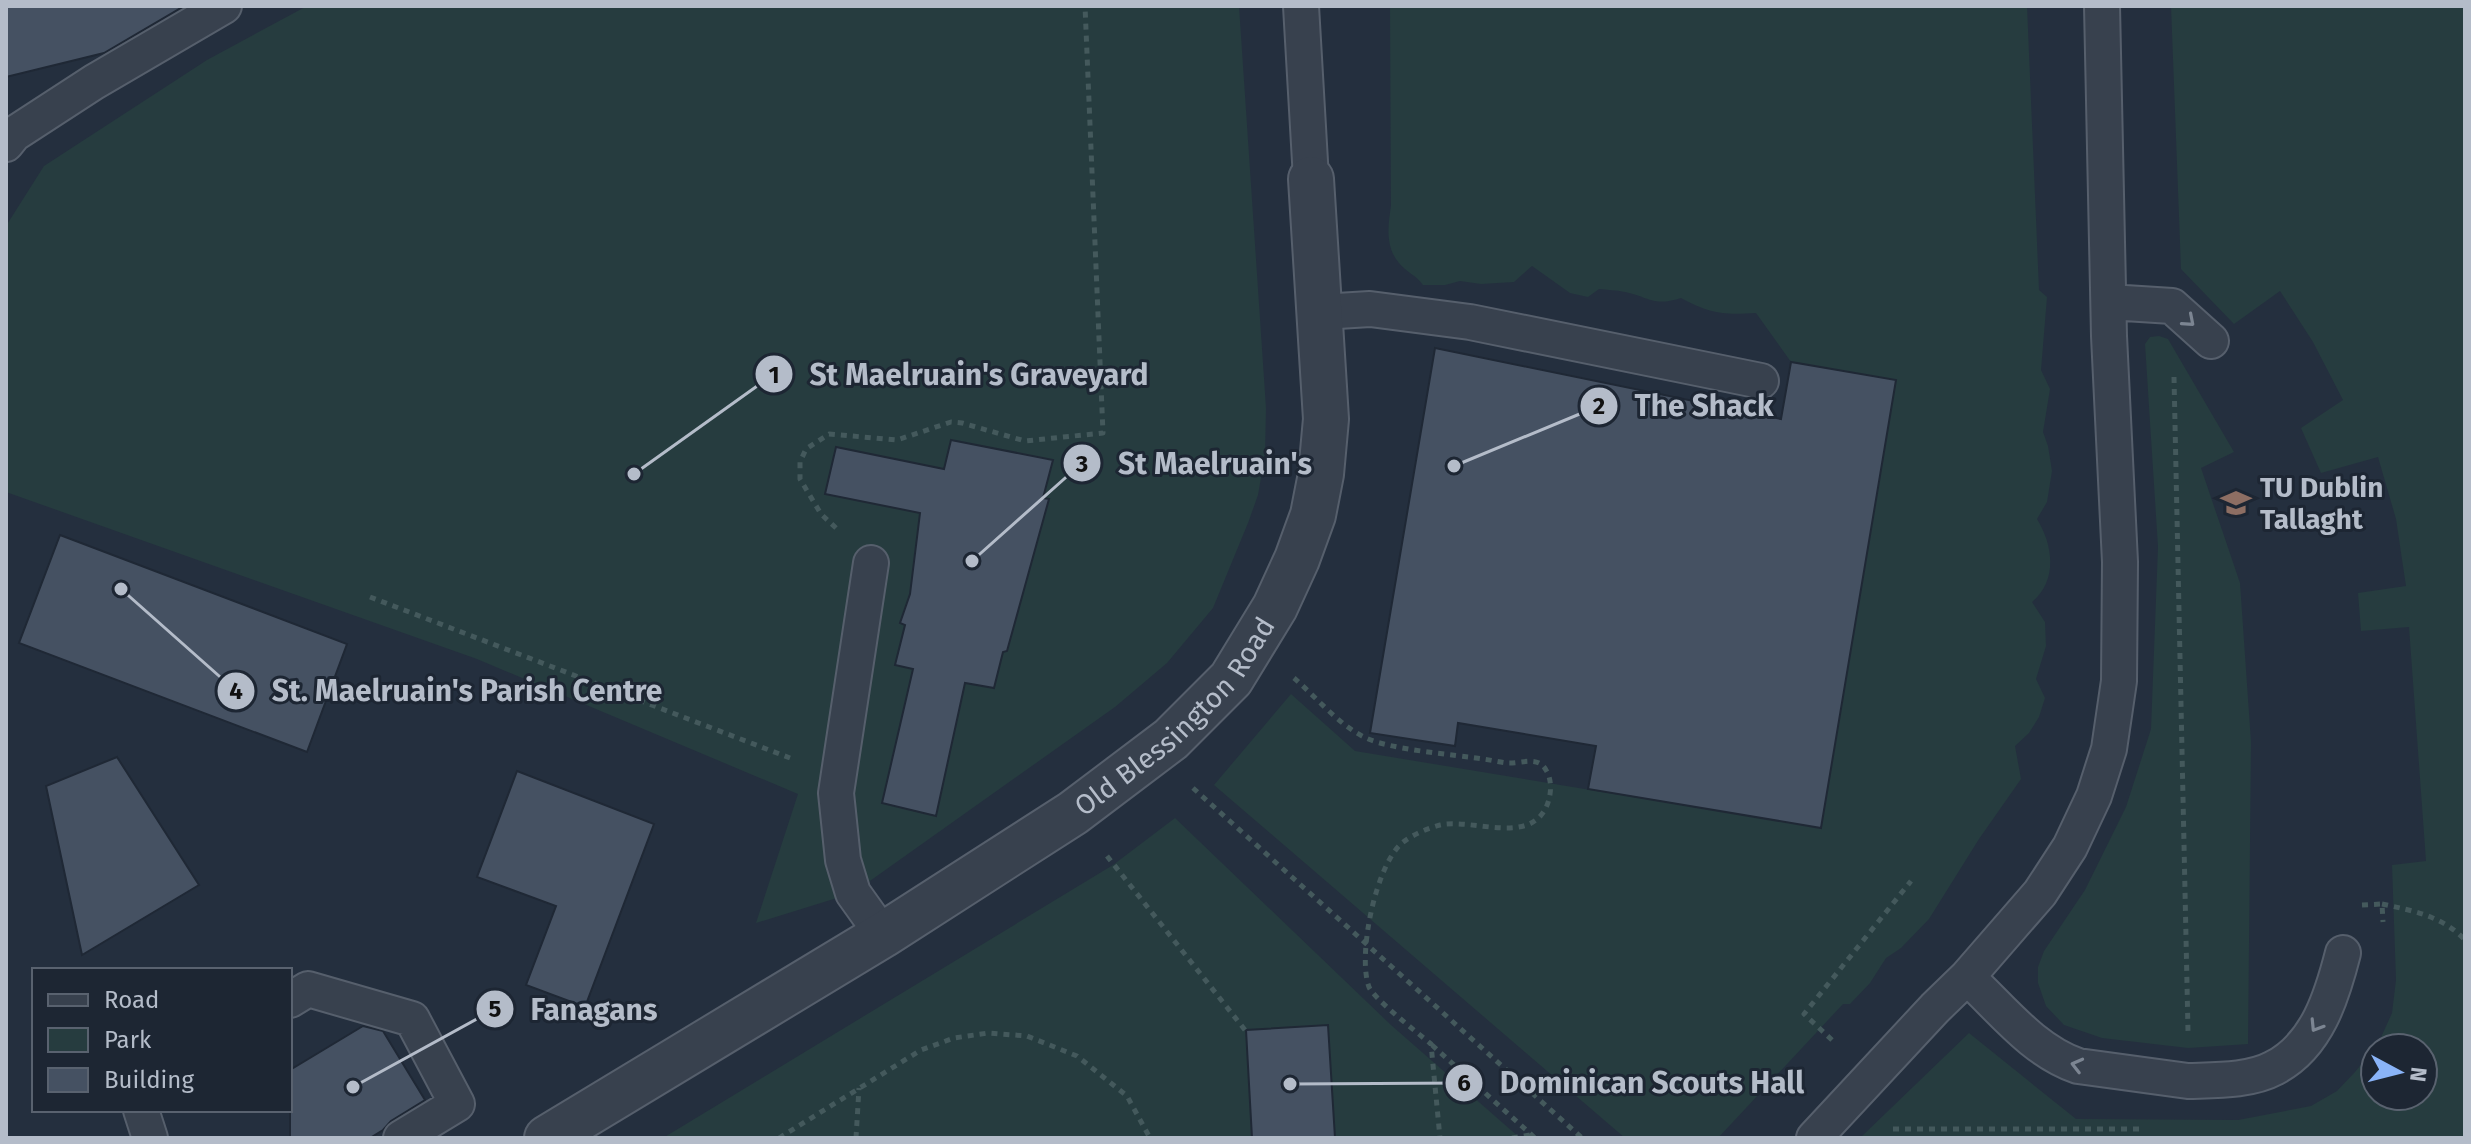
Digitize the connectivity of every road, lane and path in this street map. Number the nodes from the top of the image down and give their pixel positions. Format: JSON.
{"nodes":[{"id":1,"x":224,"y":6,"type":"edge"},
{"id":2,"x":1085,"y":6,"type":"edge"},
{"id":3,"x":1301,"y":6,"type":"edge"},
{"id":4,"x":2102,"y":6,"type":"edge"},
{"id":5,"x":6,"y":144,"type":"edge"},
{"id":6,"x":1311,"y":179,"type":"joint"},
{"id":7,"x":2109,"y":302,"type":"junction"},
{"id":8,"x":1321,"y":312,"type":"junction"},
{"id":9,"x":2211,"y":341,"type":"dead end"},
{"id":10,"x":2173,"y":361,"type":"dead end"},
{"id":11,"x":1761,"y":381,"type":"dead end"},
{"id":12,"x":871,"y":563,"type":"joint"},
{"id":13,"x":370,"y":597,"type":"dead end"},
{"id":14,"x":1285,"y":670,"type":"dead end"},
{"id":15,"x":839,"y":777,"type":"junction"},
{"id":16,"x":1187,"y":782,"type":"dead end"},
{"id":17,"x":1101,"y":848,"type":"dead end"},
{"id":18,"x":1911,"y":881,"type":"dead end"},
{"id":19,"x":2382,"y":904,"type":"dead end"},
{"id":20,"x":883,"y":935,"type":"junction"},
{"id":21,"x":2465,"y":940,"type":"edge"},
{"id":22,"x":1365,"y":944,"type":"junction"},
{"id":23,"x":2343,"y":953,"type":"dead end"},
{"id":24,"x":1967,"y":977,"type":"junction"},
{"id":25,"x":292,"y":999,"type":"edge"},
{"id":26,"x":1245,"y":1030,"type":"dead end"},
{"id":27,"x":2188,"y":1032,"type":"dead end"},
{"id":28,"x":1832,"y":1040,"type":"dead end"},
{"id":29,"x":1431,"y":1044,"type":"junction"},
{"id":30,"x":859,"y":1087,"type":"junction"},
{"id":31,"x":142,"y":1112,"type":"edge"},
{"id":32,"x":1882,"y":1129,"type":"dead end"},
{"id":33,"x":2142,"y":1129,"type":"dead end"},
{"id":34,"x":1533,"y":1137,"type":"edge"},
{"id":35,"x":150,"y":1138,"type":"edge"},
{"id":36,"x":401,"y":1138,"type":"edge"},
{"id":37,"x":547,"y":1138,"type":"edge"},
{"id":38,"x":779,"y":1138,"type":"edge"},
{"id":39,"x":856,"y":1138,"type":"edge"},
{"id":40,"x":1150,"y":1138,"type":"edge"},
{"id":41,"x":1440,"y":1138,"type":"edge"},
{"id":42,"x":1512,"y":1138,"type":"edge"},
{"id":43,"x":1582,"y":1138,"type":"edge"},
{"id":44,"x":1814,"y":1138,"type":"edge"}],
"edges":[{"from":1,"to":5,"type":"lane"},
{"from":2,"to":12,"type":"path"},
{"from":3,"to":6,"type":"lane","name":"Old Blessington Road"},
{"from":4,"to":7,"type":"lane"},
{"from":6,"to":8,"type":"street","name":"Old Blessington Road"},
{"from":7,"to":9,"type":"lane","one_way":true},
{"from":7,"to":24,"type":"lane"},
{"from":8,"to":11,"type":"lane"},
{"from":8,"to":20,"type":"street","name":"Old Blessington Road"},
{"from":10,"to":27,"type":"path"},
{"from":12,"to":15,"type":"lane"},
{"from":13,"to":15,"type":"path"},
{"from":14,"to":22,"type":"path"},
{"from":15,"to":20,"type":"lane"},
{"from":16,"to":22,"type":"path"},
{"from":17,"to":26,"type":"path"},
{"from":18,"to":28,"type":"path"},
{"from":19,"to":21,"type":"path"},
{"from":20,"to":37,"type":"street","name":"Old Blessington Road"},
{"from":22,"to":29,"type":"path"},
{"from":22,"to":43,"type":"path"},
{"from":23,"to":24,"type":"lane","one_way":true},
{"from":24,"to":44,"type":"lane"},
{"from":25,"to":36,"type":"lane"},
{"from":29,"to":34,"type":"path"},
{"from":29,"to":41,"type":"path"},
{"from":30,"to":38,"type":"path"},
{"from":30,"to":39,"type":"path"},
{"from":30,"to":40,"type":"path"},
{"from":31,"to":35,"type":"lane"},
{"from":32,"to":33,"type":"path"},
{"from":34,"to":42,"type":"path"}]}
